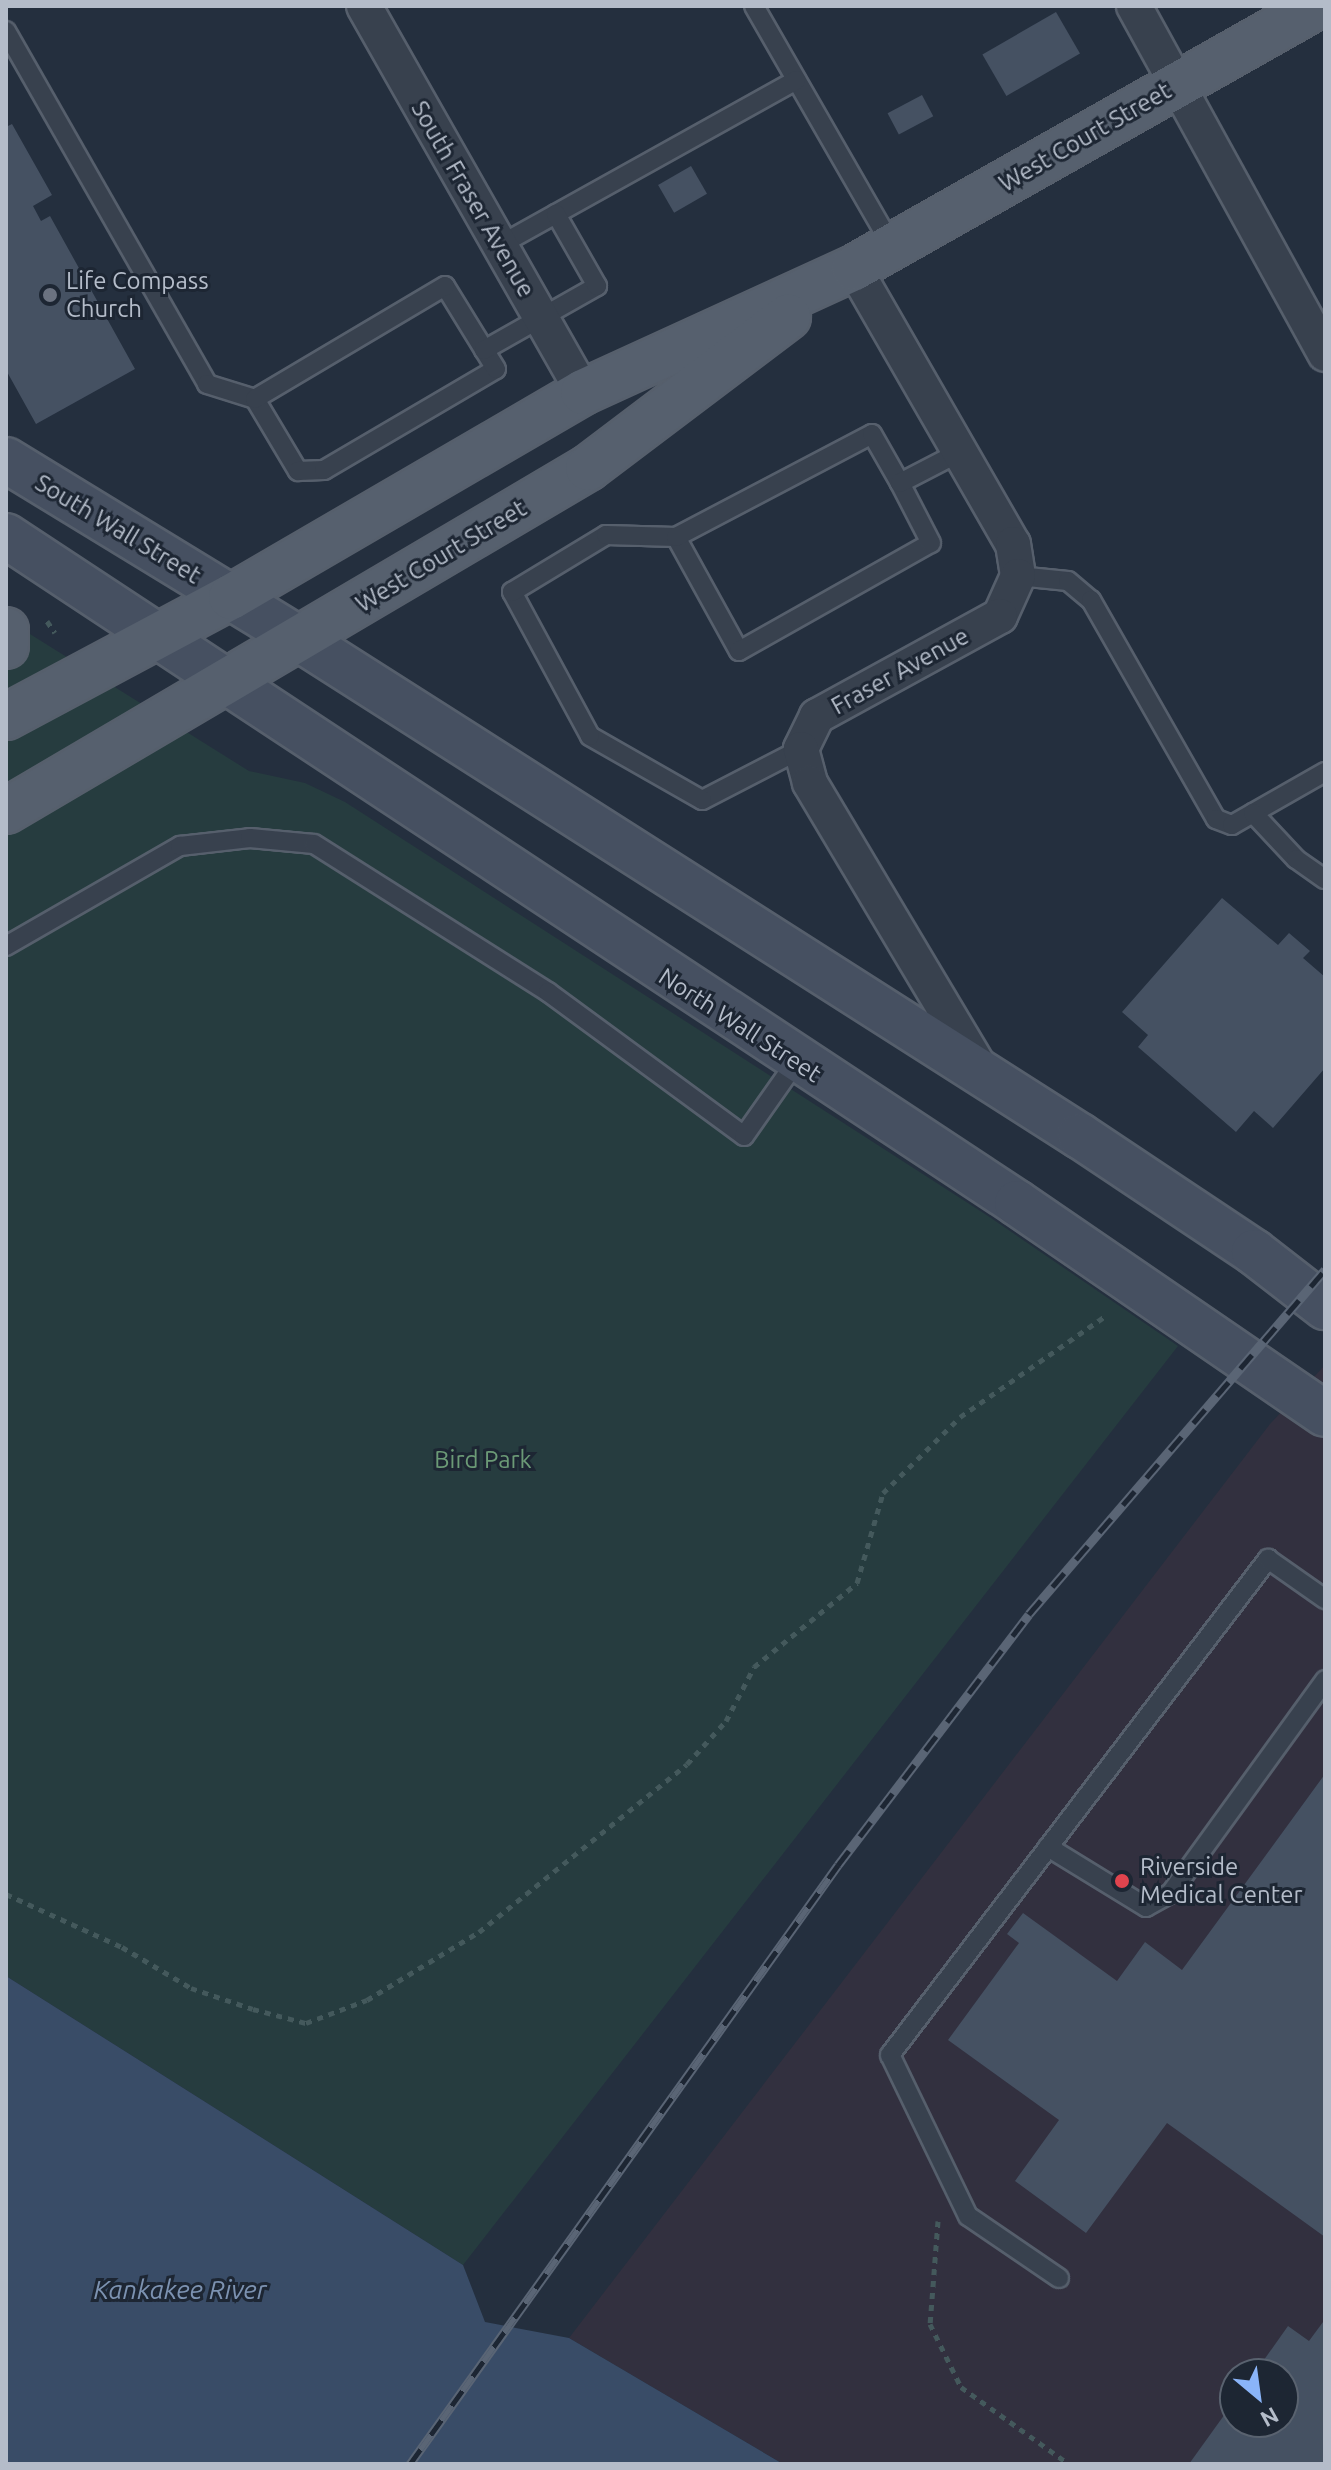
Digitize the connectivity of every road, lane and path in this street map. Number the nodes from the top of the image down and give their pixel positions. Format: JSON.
{"nodes":[{"id":1,"x":364,"y":6,"type":"edge"},
{"id":2,"x":754,"y":6,"type":"edge"},
{"id":3,"x":1134,"y":6,"type":"edge"},
{"id":4,"x":1317,"y":6,"type":"edge"},
{"id":5,"x":6,"y":31,"type":"edge"},
{"id":6,"x":796,"y":80,"type":"junction"},
{"id":7,"x":1178,"y":84,"type":"junction"},
{"id":8,"x":556,"y":214,"type":"junction"},
{"id":9,"x":500,"y":245,"type":"junction"},
{"id":10,"x":892,"y":247,"type":"junction"},
{"id":11,"x":854,"y":268,"type":"junction"},
{"id":12,"x":541,"y":318,"type":"junction"},
{"id":13,"x":484,"y":350,"type":"junction"},
{"id":14,"x":1325,"y":354,"type":"edge"},
{"id":15,"x":583,"y":392,"type":"junction"},
{"id":16,"x":255,"y":399,"type":"junction"},
{"id":17,"x":960,"y":452,"type":"junction"},
{"id":18,"x":6,"y":460,"type":"edge"},
{"id":19,"x":900,"y":483,"type":"junction"},
{"id":20,"x":6,"y":536,"type":"edge"},
{"id":21,"x":676,"y":537,"type":"junction"},
{"id":22,"x":1018,"y":576,"type":"junction"},
{"id":23,"x":231,"y":597,"type":"junction"},
{"id":24,"x":6,"y":630,"type":"edge"},
{"id":25,"x":155,"y":637,"type":"junction"},
{"id":26,"x":301,"y":640,"type":"junction"},
{"id":27,"x":6,"y":646,"type":"edge"},
{"id":28,"x":226,"y":685,"type":"junction"},
{"id":29,"x":6,"y":717,"type":"edge"},
{"id":30,"x":801,"y":749,"type":"junction"},
{"id":31,"x":1325,"y":772,"type":"edge"},
{"id":32,"x":6,"y":811,"type":"edge"},
{"id":33,"x":1253,"y":813,"type":"junction"},
{"id":34,"x":1325,"y":879,"type":"edge"},
{"id":35,"x":6,"y":946,"type":"edge"},
{"id":36,"x":796,"y":1062,"type":"junction"},
{"id":37,"x":985,"y":1077,"type":"junction"},
{"id":38,"x":1325,"y":1307,"type":"edge"},
{"id":39,"x":1111,"y":1312,"type":"dead end"},
{"id":40,"x":1325,"y":1414,"type":"edge"},
{"id":41,"x":1325,"y":1599,"type":"edge"},
{"id":42,"x":1325,"y":1680,"type":"edge"},
{"id":43,"x":1048,"y":1847,"type":"junction"},
{"id":44,"x":6,"y":1894,"type":"edge"},
{"id":45,"x":943,"y":2164,"type":"junction"},
{"id":46,"x":1059,"y":2278,"type":"dead end"},
{"id":47,"x":1069,"y":2464,"type":"edge"}],
"edges":[{"from":1,"to":9,"type":"street","name":"South Fraser Avenue"},
{"from":2,"to":6,"type":"lane"},
{"from":3,"to":7,"type":"street"},
{"from":4,"to":7,"type":"main road","name":"West Court Street"},
{"from":5,"to":16,"type":"lane"},
{"from":6,"to":8,"type":"lane"},
{"from":6,"to":10,"type":"lane"},
{"from":7,"to":10,"type":"main road","name":"West Court Street"},
{"from":7,"to":14,"type":"street"},
{"from":8,"to":9,"type":"lane"},
{"from":8,"to":12,"type":"lane"},
{"from":9,"to":12,"type":"street","name":"South Fraser Avenue"},
{"from":10,"to":11,"type":"main road","name":"West Court Street"},
{"from":11,"to":15,"type":"main road","name":"West Court Street"},
{"from":11,"to":17,"type":"street"},
{"from":11,"to":26,"type":"main road","name":"West Court Street"},
{"from":12,"to":13,"type":"lane"},
{"from":12,"to":15,"type":"street","name":"South Fraser Avenue"},
{"from":13,"to":16,"type":"lane"},
{"from":13,"to":16,"type":"lane"},
{"from":15,"to":23,"type":"main road","name":"West Court Street"},
{"from":17,"to":19,"type":"lane"},
{"from":17,"to":22,"type":"street"},
{"from":18,"to":23,"type":"main road","name":"South Wall Street"},
{"from":19,"to":21,"type":"lane"},
{"from":19,"to":21,"type":"lane"},
{"from":20,"to":25,"type":"main road"},
{"from":21,"to":30,"type":"lane"},
{"from":22,"to":30,"type":"street","name":"Fraser Avenue"},
{"from":22,"to":33,"type":"lane"},
{"from":23,"to":25,"type":"main road","name":"West Court Street"},
{"from":23,"to":26,"type":"main road"},
{"from":24,"to":27,"type":"main road"},
{"from":25,"to":28,"type":"main road","name":"North Wall Street"},
{"from":25,"to":29,"type":"main road","name":"West Court Street"},
{"from":26,"to":28,"type":"main road","name":"West Court Street"},
{"from":26,"to":37,"type":"main road"},
{"from":28,"to":32,"type":"main road","name":"West Court Street"},
{"from":28,"to":36,"type":"main road","name":"North Wall Street"},
{"from":30,"to":37,"type":"street"},
{"from":31,"to":33,"type":"lane"},
{"from":33,"to":34,"type":"lane"},
{"from":35,"to":36,"type":"lane"},
{"from":36,"to":40,"type":"main road","name":"North Wall Street"},
{"from":37,"to":38,"type":"main road"},
{"from":39,"to":44,"type":"path"},
{"from":41,"to":43,"type":"lane"},
{"from":42,"to":43,"type":"lane"},
{"from":43,"to":45,"type":"lane"},
{"from":45,"to":46,"type":"lane"},
{"from":45,"to":47,"type":"path"}]}
